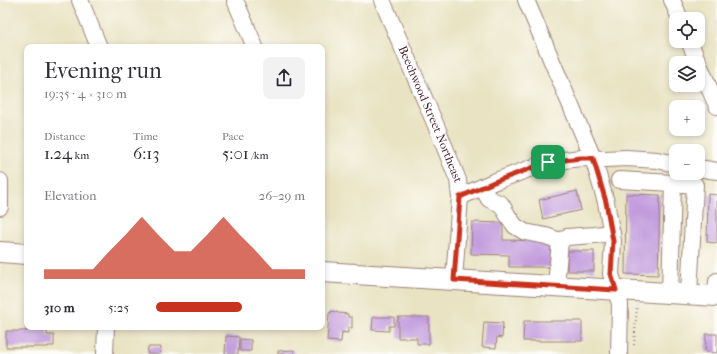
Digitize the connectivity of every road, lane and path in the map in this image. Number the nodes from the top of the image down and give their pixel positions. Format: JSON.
{"nodes":[{"id":1,"x":80,"y":0,"type":"edge"},
{"id":2,"x":235,"y":0,"type":"edge"},
{"id":3,"x":382,"y":0,"type":"edge"},
{"id":4,"x":526,"y":0,"type":"edge"},
{"id":5,"x":672,"y":0,"type":"edge"},
{"id":6,"x":677,"y":12,"type":"edge"},
{"id":7,"x":98,"y":44,"type":"edge"},
{"id":8,"x":254,"y":44,"type":"edge"},
{"id":9,"x":692,"y":48,"type":"edge"},
{"id":10,"x":717,"y":106,"type":"edge"},
{"id":11,"x":593,"y":158,"type":"junction"},
{"id":12,"x":669,"y":162,"type":"edge"},
{"id":13,"x":705,"y":169,"type":"edge"},
{"id":14,"x":717,"y":171,"type":"edge"},
{"id":15,"x":619,"y":180,"type":"dead end"},
{"id":16,"x":0,"y":181,"type":"edge"},
{"id":17,"x":673,"y":183,"type":"junction"},
{"id":18,"x":482,"y":187,"type":"junction"},
{"id":19,"x":460,"y":197,"type":"junction"},
{"id":20,"x":0,"y":207,"type":"edge"},
{"id":21,"x":612,"y":233,"type":"junction"},
{"id":22,"x":560,"y":241,"type":"junction"},
{"id":23,"x":0,"y":252,"type":"edge"},
{"id":24,"x":24,"y":254,"type":"edge"},
{"id":25,"x":325,"y":272,"type":"edge"},
{"id":26,"x":454,"y":280,"type":"junction"},
{"id":27,"x":556,"y":286,"type":"junction"},
{"id":28,"x":616,"y":290,"type":"junction"},
{"id":29,"x":717,"y":291,"type":"edge"},
{"id":30,"x":670,"y":293,"type":"junction"},
{"id":31,"x":689,"y":294,"type":"junction"},
{"id":32,"x":637,"y":305,"type":"dead end"},
{"id":33,"x":106,"y":330,"type":"edge"},
{"id":34,"x":634,"y":347,"type":"dead end"},
{"id":35,"x":104,"y":354,"type":"edge"},
{"id":36,"x":618,"y":354,"type":"edge"}],
"edges":[{"from":1,"to":7,"type":"street"},
{"from":2,"to":8,"type":"street"},
{"from":3,"to":19,"type":"street","name":"Beechwood Street Northeast"},
{"from":4,"to":11,"type":"street"},
{"from":5,"to":6,"type":"street"},
{"from":9,"to":10,"type":"street"},
{"from":11,"to":12,"type":"street"},
{"from":11,"to":18,"type":"street"},
{"from":11,"to":21,"type":"street"},
{"from":13,"to":14,"type":"street"},
{"from":15,"to":17,"type":"street"},
{"from":16,"to":20,"type":"street"},
{"from":17,"to":30,"type":"street"},
{"from":17,"to":31,"type":"street"},
{"from":18,"to":19,"type":"street"},
{"from":18,"to":22,"type":"street"},
{"from":19,"to":26,"type":"street","name":"Beechwood Street Northeast"},
{"from":21,"to":22,"type":"street"},
{"from":21,"to":28,"type":"street"},
{"from":22,"to":27,"type":"street"},
{"from":23,"to":24,"type":"main road"},
{"from":25,"to":26,"type":"main road"},
{"from":26,"to":27,"type":"main road"},
{"from":27,"to":28,"type":"main road"},
{"from":28,"to":30,"type":"main road"},
{"from":28,"to":36,"type":"street"},
{"from":29,"to":31,"type":"main road"},
{"from":30,"to":31,"type":"main road"},
{"from":32,"to":34,"type":"path"},
{"from":33,"to":35,"type":"street"}]}
